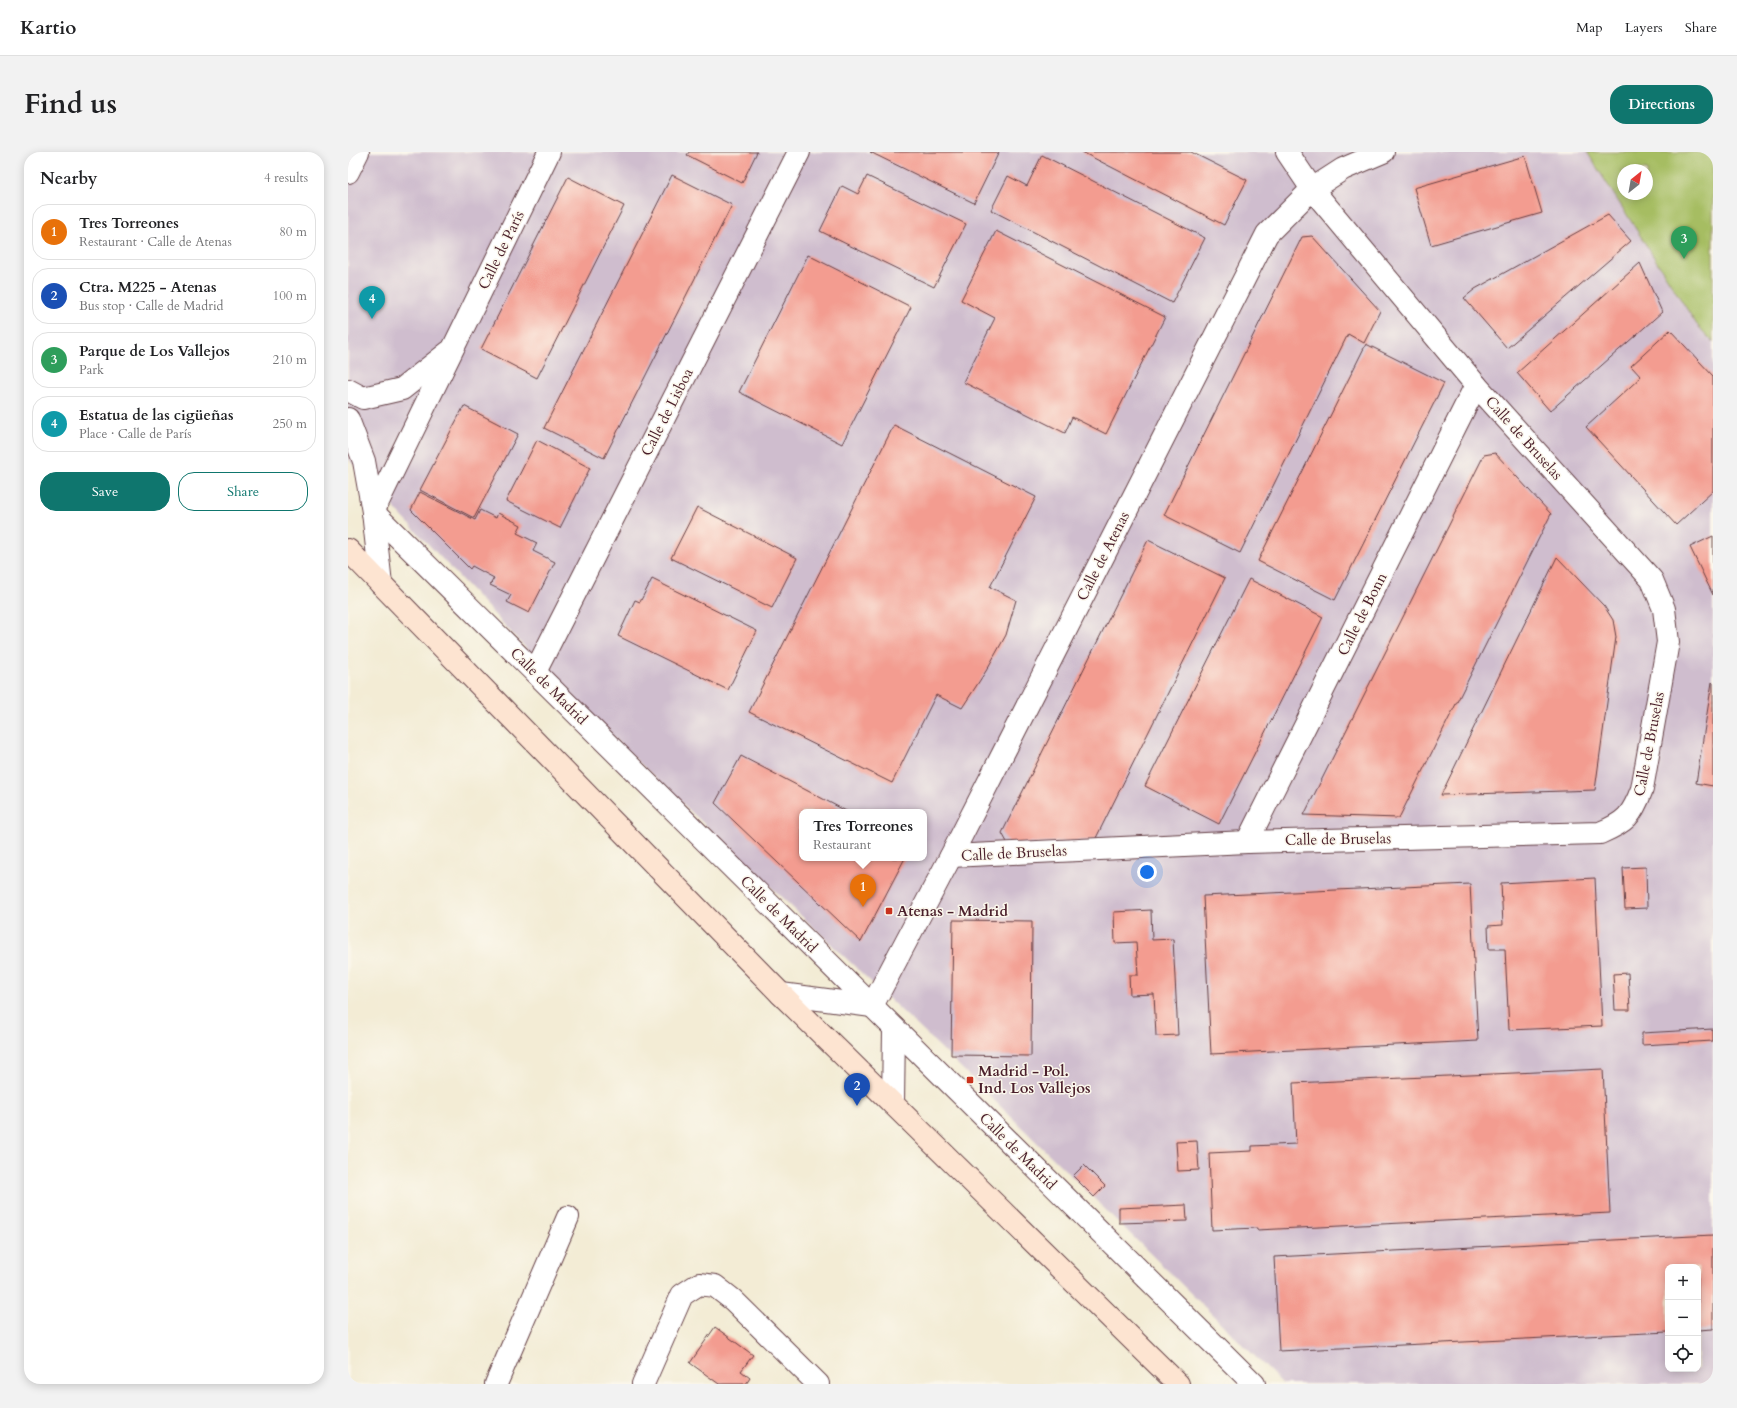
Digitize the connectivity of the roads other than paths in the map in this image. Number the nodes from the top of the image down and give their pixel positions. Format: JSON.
{"nodes":[{"id":1,"x":358,"y":152,"type":"edge"},
{"id":2,"x":549,"y":152,"type":"edge"},
{"id":3,"x":799,"y":152,"type":"edge"},
{"id":4,"x":1287,"y":152,"type":"edge"},
{"id":5,"x":1383,"y":152,"type":"edge"},
{"id":6,"x":348,"y":172,"type":"edge"},
{"id":7,"x":1312,"y":189,"type":"junction"},
{"id":8,"x":454,"y":348,"type":"junction"},
{"id":9,"x":1476,"y":386,"type":"junction"},
{"id":10,"x":348,"y":390,"type":"edge"},
{"id":11,"x":348,"y":420,"type":"edge"},
{"id":12,"x":399,"y":460,"type":"junction"},
{"id":13,"x":364,"y":461,"type":"junction"},
{"id":14,"x":374,"y":512,"type":"junction"},
{"id":15,"x":348,"y":550,"type":"edge"},
{"id":16,"x":381,"y":584,"type":"junction"},
{"id":17,"x":535,"y":672,"type":"junction"},
{"id":18,"x":1247,"y":842,"type":"junction"},
{"id":19,"x":952,"y":856,"type":"junction"},
{"id":20,"x":781,"y":994,"type":"junction"},
{"id":21,"x":872,"y":1006,"type":"junction"},
{"id":22,"x":894,"y":1028,"type":"junction"},
{"id":23,"x":893,"y":1104,"type":"junction"},
{"id":24,"x":568,"y":1217,"type":"dead end"},
{"id":25,"x":496,"y":1384,"type":"edge"},
{"id":26,"x":643,"y":1384,"type":"edge"},
{"id":27,"x":818,"y":1384,"type":"edge"},
{"id":28,"x":1178,"y":1384,"type":"edge"},
{"id":29,"x":1254,"y":1384,"type":"edge"}],
"edges":[{"from":1,"to":6,"type":"street"},
{"from":2,"to":8,"type":"street","name":"Calle de París"},
{"from":3,"to":17,"type":"street","name":"Calle de Lisboa"},
{"from":4,"to":7,"type":"street","name":"Calle de Bruselas"},
{"from":5,"to":7,"type":"street","name":"Calle de Atenas"},
{"from":7,"to":9,"type":"street","name":"Calle de Bruselas"},
{"from":7,"to":19,"type":"street","name":"Calle de Atenas"},
{"from":8,"to":10,"type":"street","name":"Calle de París"},
{"from":8,"to":12,"type":"street","name":"Calle de París"},
{"from":9,"to":18,"type":"street","name":"Calle de Bonn"},
{"from":9,"to":18,"type":"street","name":"Calle de Bruselas"},
{"from":11,"to":13,"type":"street"},
{"from":12,"to":13,"type":"street"},
{"from":12,"to":14,"type":"street","name":"Calle de París"},
{"from":13,"to":14,"type":"street"},
{"from":14,"to":16,"type":"street"},
{"from":14,"to":17,"type":"street","name":"Calle de Madrid"},
{"from":15,"to":16,"type":"street"},
{"from":16,"to":20,"type":"street"},
{"from":17,"to":21,"type":"street","name":"Calle de Madrid"},
{"from":18,"to":19,"type":"street","name":"Calle de Bruselas"},
{"from":19,"to":21,"type":"street","name":"Calle de Atenas"},
{"from":20,"to":21,"type":"street"},
{"from":20,"to":23,"type":"street"},
{"from":21,"to":22,"type":"street","name":"Calle de Madrid"},
{"from":22,"to":23,"type":"street"},
{"from":22,"to":29,"type":"street","name":"Calle de Madrid"},
{"from":23,"to":28,"type":"street"},
{"from":24,"to":25,"type":"street"},
{"from":26,"to":27,"type":"street"}]}
